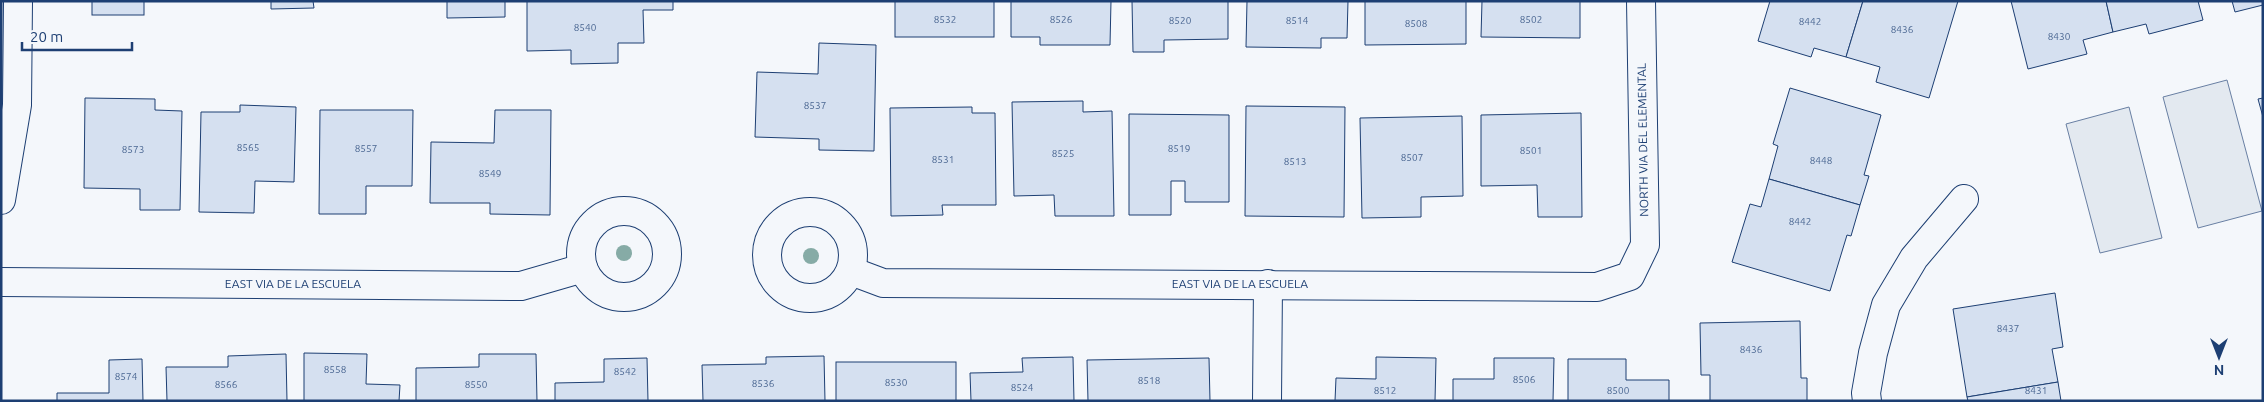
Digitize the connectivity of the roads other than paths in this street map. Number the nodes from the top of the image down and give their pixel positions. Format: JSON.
{"nodes":[{"id":1,"x":18,"y":1,"type":"edge"},
{"id":2,"x":1640,"y":1,"type":"edge"},
{"id":3,"x":1964,"y":199,"type":"dead end"},
{"id":4,"x":1,"y":200,"type":"edge"},
{"id":5,"x":583,"y":268,"type":"dead end"},
{"id":6,"x":851,"y":271,"type":"dead end"},
{"id":7,"x":1630,"y":276,"type":"joint"},
{"id":8,"x":1,"y":282,"type":"edge"},
{"id":9,"x":1268,"y":284,"type":"junction"},
{"id":10,"x":1267,"y":401,"type":"edge"},
{"id":11,"x":1867,"y":401,"type":"edge"}],
"edges":[{"from":1,"to":4,"type":"street"},
{"from":2,"to":7,"type":"street","name":"NORTH VIA DEL ELEMENTAL"},
{"from":3,"to":11,"type":"street"},
{"from":5,"to":8,"type":"street","name":"EAST VIA DE LA ESCUELA"},
{"from":6,"to":9,"type":"street","name":"EAST VIA DE LA ESCUELA"},
{"from":7,"to":9,"type":"street","name":"EAST VIA DE LA ESCUELA"},
{"from":9,"to":10,"type":"street"}]}
